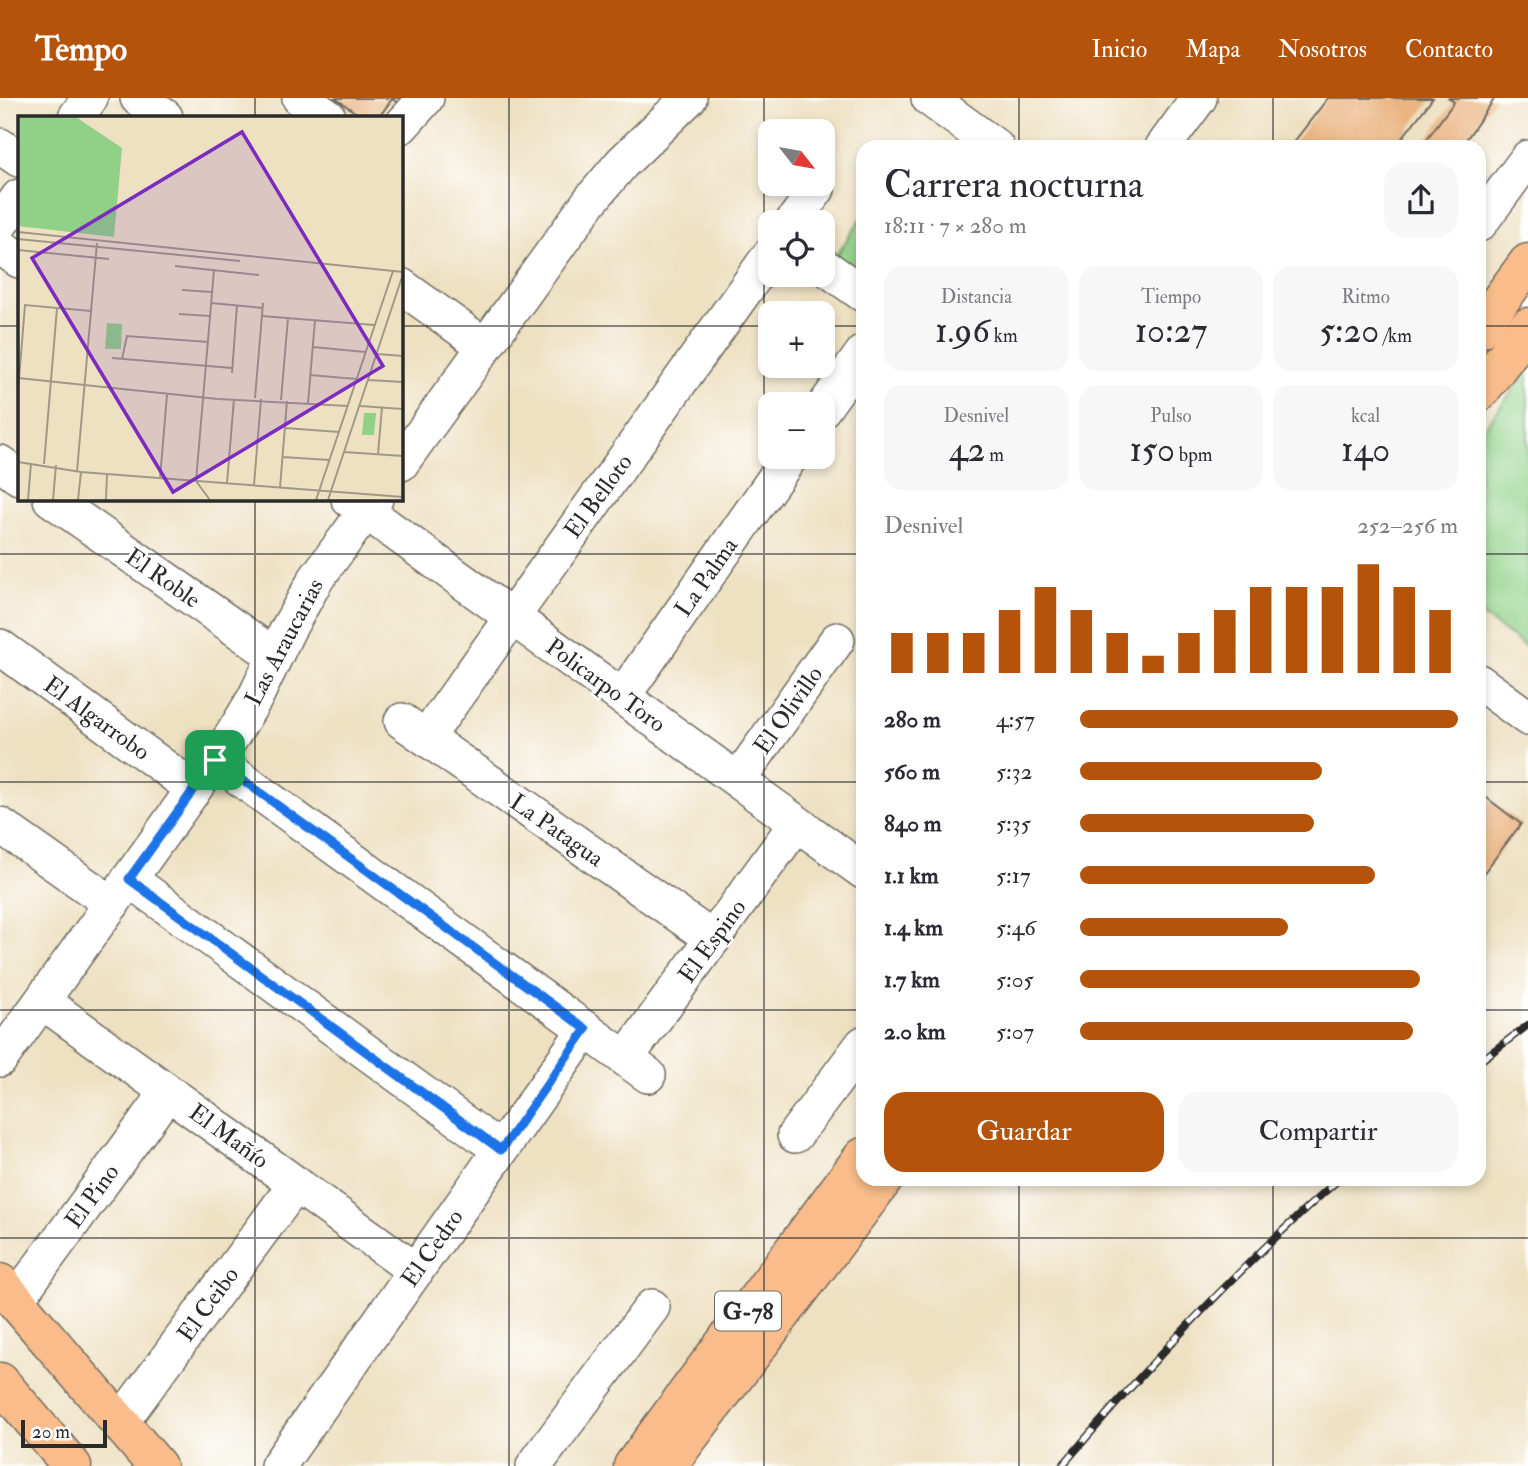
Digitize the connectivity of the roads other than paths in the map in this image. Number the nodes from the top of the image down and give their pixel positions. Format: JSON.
{"nodes":[{"id":1,"x":90,"y":98,"type":"edge"},
{"id":2,"x":138,"y":98,"type":"edge"},
{"id":3,"x":300,"y":98,"type":"edge"},
{"id":4,"x":426,"y":98,"type":"edge"},
{"id":5,"x":689,"y":98,"type":"edge"},
{"id":6,"x":929,"y":98,"type":"edge"},
{"id":7,"x":1199,"y":98,"type":"edge"},
{"id":8,"x":77,"y":116,"type":"edge"},
{"id":9,"x":164,"y":116,"type":"edge"},
{"id":10,"x":327,"y":116,"type":"edge"},
{"id":11,"x":402,"y":125,"type":"edge"},
{"id":12,"x":986,"y":140,"type":"edge"},
{"id":13,"x":1168,"y":140,"type":"edge"},
{"id":14,"x":0,"y":146,"type":"edge"},
{"id":15,"x":18,"y":158,"type":"edge"},
{"id":16,"x":1528,"y":158,"type":"edge"},
{"id":17,"x":18,"y":198,"type":"edge"},
{"id":18,"x":1486,"y":215,"type":"edge"},
{"id":19,"x":0,"y":224,"type":"edge"},
{"id":20,"x":0,"y":246,"type":"edge"},
{"id":21,"x":18,"y":259,"type":"edge"},
{"id":22,"x":1528,"y":263,"type":"edge"},
{"id":23,"x":758,"y":272,"type":"edge"},
{"id":24,"x":835,"y":274,"type":"edge"},
{"id":25,"x":402,"y":287,"type":"edge"},
{"id":26,"x":856,"y":289,"type":"edge"},
{"id":27,"x":1486,"y":320,"type":"edge"},
{"id":28,"x":1528,"y":327,"type":"edge"},
{"id":29,"x":485,"y":346,"type":"junction"},
{"id":30,"x":856,"y":363,"type":"edge"},
{"id":31,"x":1486,"y":383,"type":"edge"},
{"id":32,"x":835,"y":392,"type":"edge"},
{"id":33,"x":402,"y":462,"type":"edge"},
{"id":34,"x":0,"y":463,"type":"edge"},
{"id":35,"x":782,"y":469,"type":"edge"},
{"id":36,"x":18,"y":476,"type":"edge"},
{"id":37,"x":52,"y":500,"type":"edge"},
{"id":38,"x":363,"y":503,"type":"edge"},
{"id":39,"x":512,"y":617,"type":"junction"},
{"id":40,"x":837,"y":640,"type":"dead end"},
{"id":41,"x":0,"y":647,"type":"edge"},
{"id":42,"x":275,"y":656,"type":"junction"},
{"id":43,"x":1486,"y":687,"type":"edge"},
{"id":44,"x":622,"y":697,"type":"junction"},
{"id":45,"x":1528,"y":718,"type":"edge"},
{"id":46,"x":414,"y":729,"type":"joint"},
{"id":47,"x":215,"y":760,"type":"junction"},
{"id":48,"x":738,"y":780,"type":"junction"},
{"id":49,"x":194,"y":789,"type":"junction"},
{"id":50,"x":797,"y":823,"type":"junction"},
{"id":51,"x":0,"y":825,"type":"edge"},
{"id":52,"x":856,"y":854,"type":"edge"},
{"id":53,"x":120,"y":892,"type":"junction"},
{"id":54,"x":713,"y":939,"type":"junction"},
{"id":55,"x":42,"y":1001,"type":"junction"},
{"id":56,"x":586,"y":1029,"type":"junction"},
{"id":57,"x":856,"y":1053,"type":"edge"},
{"id":58,"x":0,"y":1059,"type":"edge"},
{"id":59,"x":169,"y":1092,"type":"junction"},
{"id":60,"x":794,"y":1135,"type":"dead end"},
{"id":61,"x":501,"y":1150,"type":"junction"},
{"id":62,"x":856,"y":1166,"type":"edge"},
{"id":63,"x":296,"y":1184,"type":"junction"},
{"id":64,"x":878,"y":1186,"type":"edge"},
{"id":65,"x":416,"y":1271,"type":"junction"},
{"id":66,"x":8,"y":1292,"type":"edge"},
{"id":67,"x":652,"y":1307,"type":"dead end"},
{"id":68,"x":0,"y":1382,"type":"edge"},
{"id":69,"x":120,"y":1423,"type":"junction"},
{"id":70,"x":72,"y":1466,"type":"edge"},
{"id":71,"x":157,"y":1466,"type":"edge"},
{"id":72,"x":278,"y":1466,"type":"edge"},
{"id":73,"x":534,"y":1466,"type":"edge"},
{"id":74,"x":633,"y":1466,"type":"edge"},
{"id":75,"x":667,"y":1466,"type":"edge"}],
"edges":[{"from":1,"to":8,"type":"street"},
{"from":2,"to":9,"type":"street"},
{"from":3,"to":10,"type":"street"},
{"from":4,"to":11,"type":"street"},
{"from":5,"to":29,"type":"street"},
{"from":6,"to":12,"type":"street"},
{"from":7,"to":13,"type":"street"},
{"from":14,"to":15,"type":"street"},
{"from":16,"to":18,"type":"street"},
{"from":17,"to":19,"type":"street"},
{"from":20,"to":21,"type":"street"},
{"from":22,"to":27,"type":"main road"},
{"from":23,"to":39,"type":"street","name":"El Belloto"},
{"from":24,"to":26,"type":"street"},
{"from":25,"to":29,"type":"street"},
{"from":28,"to":31,"type":"main road"},
{"from":29,"to":33,"type":"street"},
{"from":30,"to":32,"type":"street"},
{"from":34,"to":36,"type":"street"},
{"from":35,"to":44,"type":"street","name":"La Palma"},
{"from":37,"to":42,"type":"street","name":"El Roble"},
{"from":38,"to":39,"type":"street","name":"Policarpo Toro"},
{"from":38,"to":42,"type":"street","name":"Las Araucarias"},
{"from":39,"to":44,"type":"street","name":"Policarpo Toro"},
{"from":39,"to":46,"type":"street","name":"El Belloto"},
{"from":40,"to":48,"type":"street","name":"El Olivillo"},
{"from":41,"to":49,"type":"street","name":"El Algarrobo"},
{"from":42,"to":47,"type":"street","name":"Las Araucarias"},
{"from":43,"to":45,"type":"street"},
{"from":44,"to":48,"type":"street","name":"Policarpo Toro"},
{"from":46,"to":54,"type":"street","name":"La Patagua"},
{"from":47,"to":49,"type":"street","name":"Las Araucarias"},
{"from":47,"to":56,"type":"street"},
{"from":48,"to":50,"type":"street","name":"Policarpo Toro"},
{"from":49,"to":53,"type":"street","name":"Las Araucarias"},
{"from":50,"to":52,"type":"street","name":"Policarpo Toro"},
{"from":50,"to":54,"type":"street","name":"El Espino"},
{"from":51,"to":53,"type":"street"},
{"from":53,"to":55,"type":"street","name":"Las Araucarias"},
{"from":53,"to":61,"type":"street"},
{"from":54,"to":56,"type":"street","name":"El Espino"},
{"from":55,"to":58,"type":"street","name":"Las Araucarias"},
{"from":55,"to":59,"type":"street","name":"El Mañío"},
{"from":56,"to":61,"type":"street","name":"El Cedro"},
{"from":57,"to":60,"type":"street"},
{"from":59,"to":63,"type":"street","name":"El Mañío"},
{"from":59,"to":66,"type":"street","name":"El Pino"},
{"from":61,"to":65,"type":"street","name":"El Cedro"},
{"from":62,"to":74,"type":"main road","number":"G-78"},
{"from":63,"to":65,"type":"street","name":"El Mañío"},
{"from":63,"to":69,"type":"street","name":"El Ceibo"},
{"from":64,"to":75,"type":"main road","number":"G-78"},
{"from":65,"to":72,"type":"street","name":"El Cedro"},
{"from":66,"to":69,"type":"main road"},
{"from":67,"to":73,"type":"street"},
{"from":68,"to":70,"type":"main road"},
{"from":69,"to":71,"type":"main road"}]}
